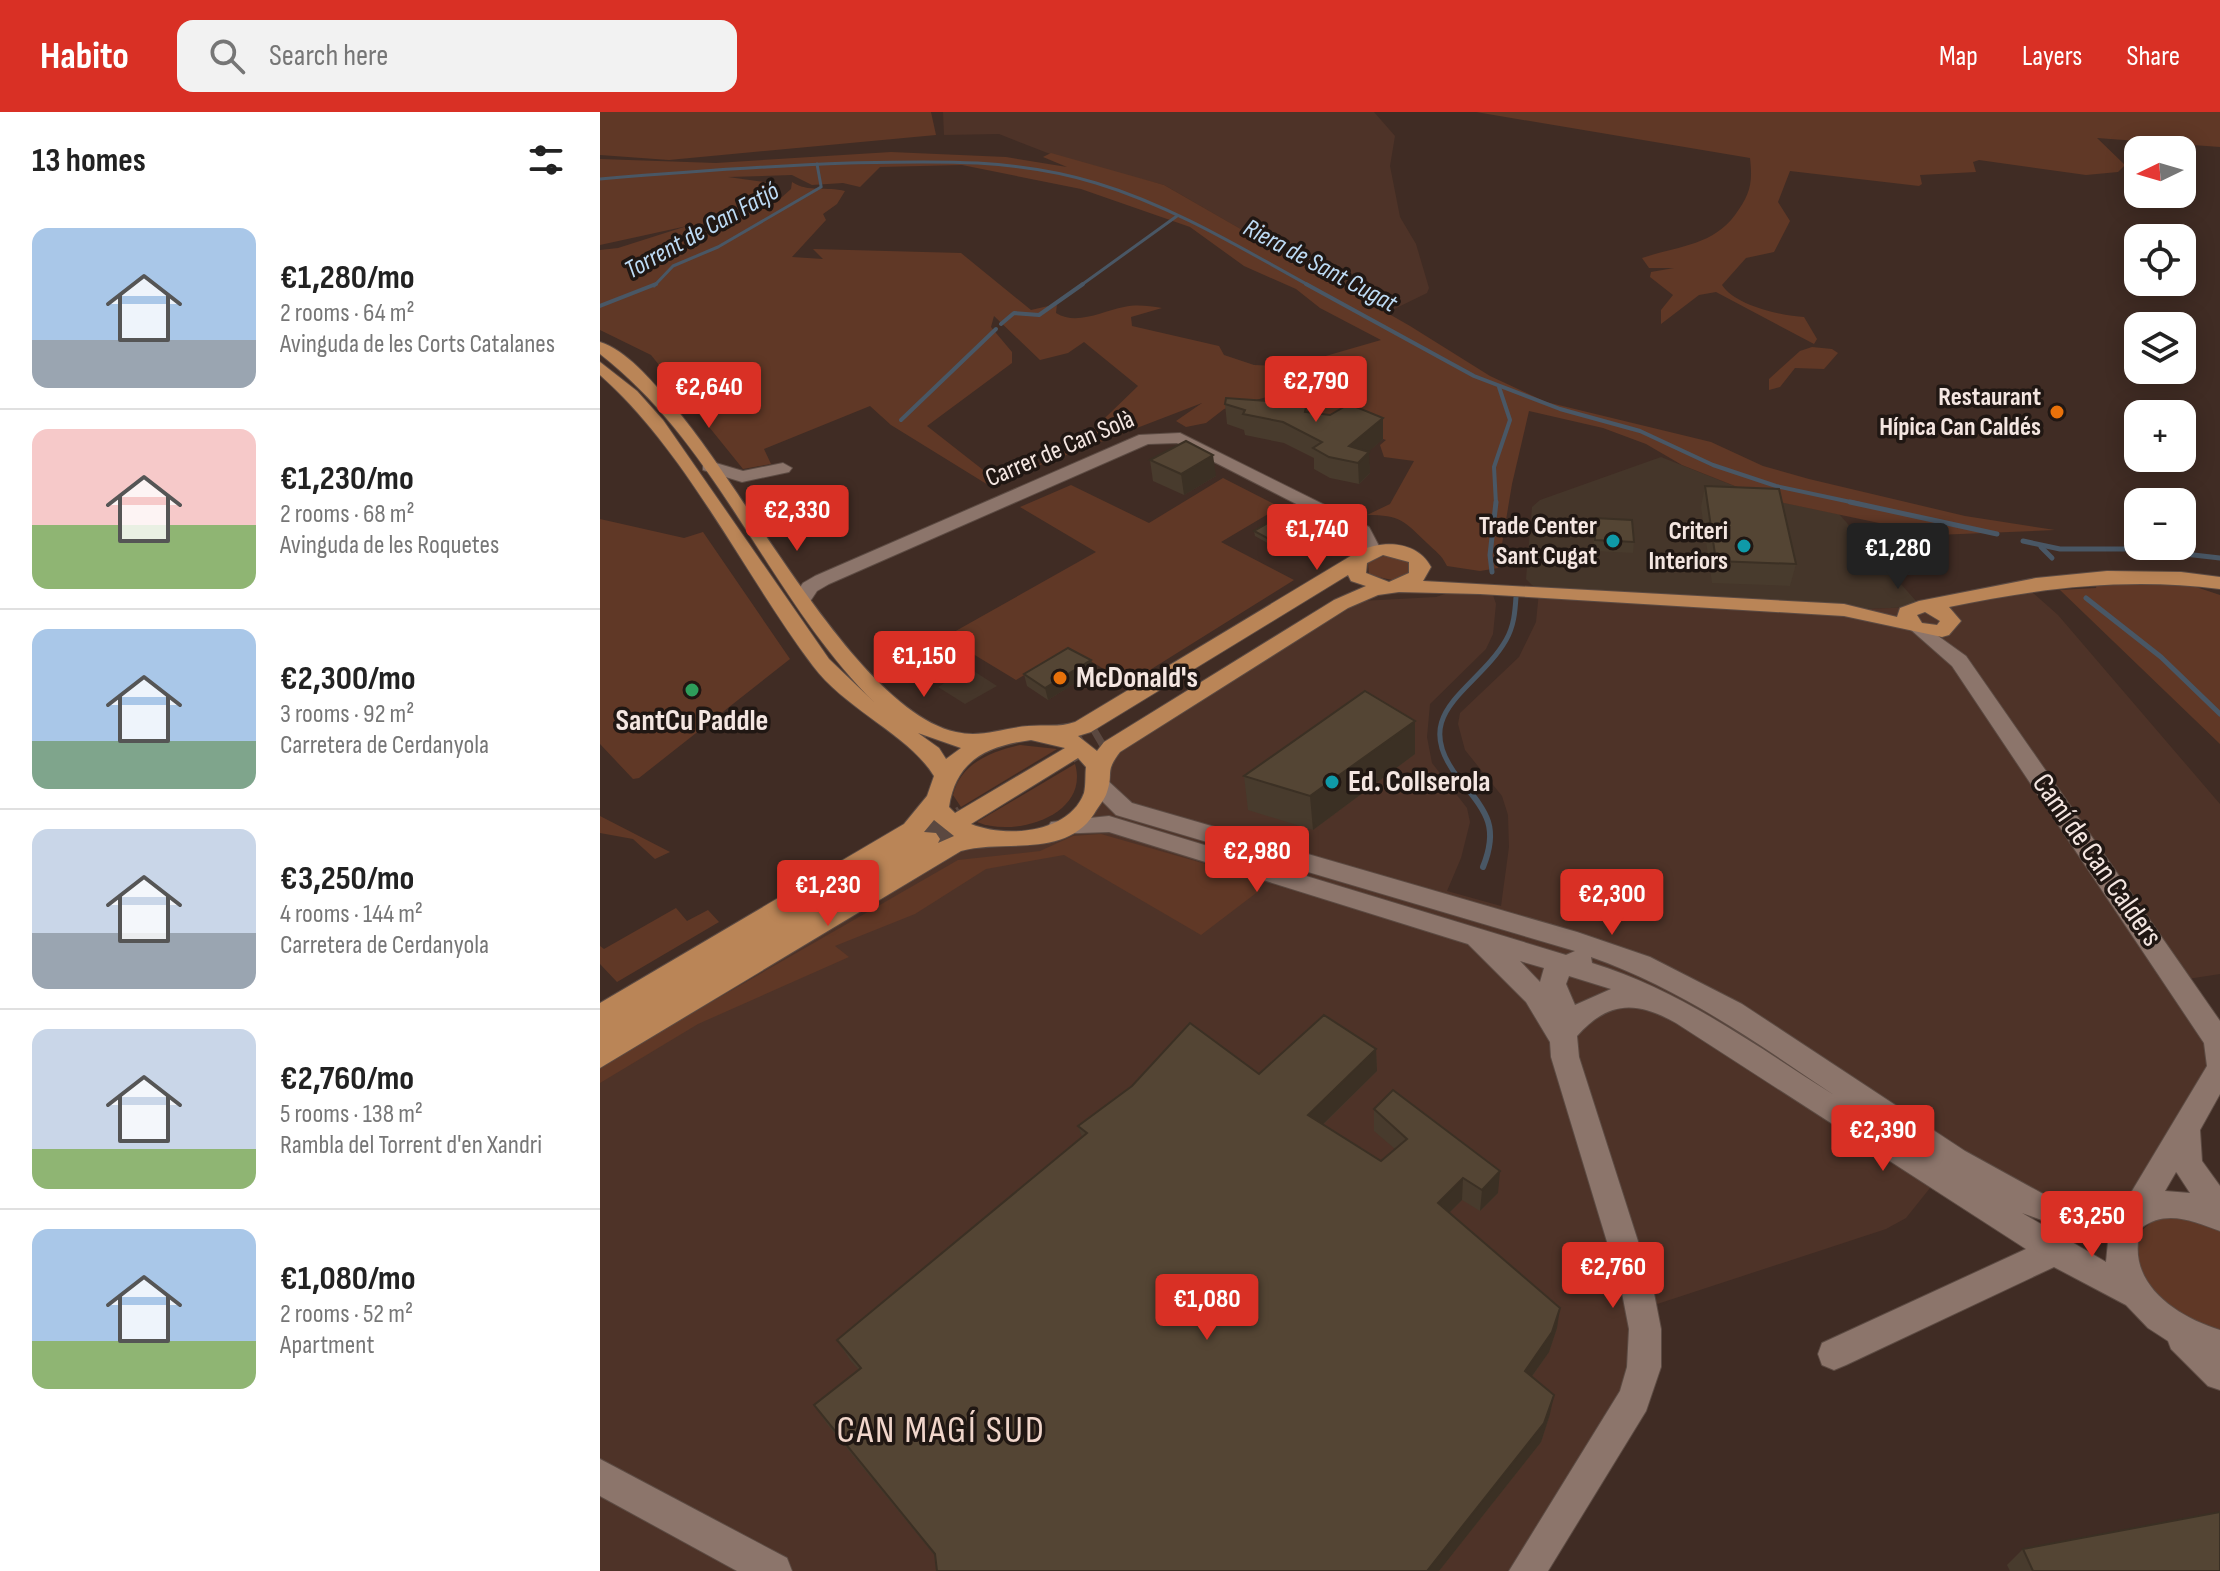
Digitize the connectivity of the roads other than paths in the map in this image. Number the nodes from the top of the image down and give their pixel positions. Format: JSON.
{"nodes":[{"id":1,"x":600,"y":347,"type":"edge"},
{"id":2,"x":600,"y":367,"type":"edge"},
{"id":3,"x":633,"y":383,"type":"junction"},
{"id":4,"x":709,"y":466,"type":"junction"},
{"id":5,"x":783,"y":468,"type":"dead end"},
{"id":6,"x":759,"y":475,"type":"junction"},
{"id":7,"x":740,"y":509,"type":"junction"},
{"id":8,"x":1360,"y":561,"type":"junction"},
{"id":9,"x":1421,"y":567,"type":"junction"},
{"id":10,"x":2220,"y":583,"type":"edge"},
{"id":11,"x":1386,"y":586,"type":"junction"},
{"id":12,"x":1473,"y":587,"type":"junction"},
{"id":13,"x":1992,"y":593,"type":"junction"},
{"id":14,"x":802,"y":599,"type":"junction"},
{"id":15,"x":1308,"y":608,"type":"junction"},
{"id":16,"x":1918,"y":617,"type":"junction"},
{"id":17,"x":1950,"y":624,"type":"junction"},
{"id":18,"x":1959,"y":661,"type":"junction"},
{"id":19,"x":1101,"y":735,"type":"tunnel mouth"},
{"id":20,"x":983,"y":744,"type":"junction"},
{"id":21,"x":1062,"y":745,"type":"junction"},
{"id":22,"x":944,"y":774,"type":"junction"},
{"id":23,"x":1098,"y":776,"type":"junction"},
{"id":24,"x":936,"y":801,"type":"junction"},
{"id":25,"x":969,"y":828,"type":"junction"},
{"id":26,"x":1059,"y":828,"type":"junction"},
{"id":27,"x":928,"y":839,"type":"tunnel mouth"},
{"id":28,"x":1461,"y":919,"type":"junction"},
{"id":29,"x":1569,"y":963,"type":"junction"},
{"id":30,"x":1655,"y":985,"type":"junction"},
{"id":31,"x":600,"y":1016,"type":"edge"},
{"id":32,"x":1561,"y":1036,"type":"junction"},
{"id":33,"x":600,"y":1037,"type":"edge"},
{"id":34,"x":600,"y":1057,"type":"edge"},
{"id":35,"x":2220,"y":1067,"type":"edge"},
{"id":36,"x":2185,"y":1129,"type":"junction"},
{"id":37,"x":2220,"y":1214,"type":"edge"},
{"id":38,"x":2132,"y":1217,"type":"junction"},
{"id":39,"x":2055,"y":1251,"type":"junction"},
{"id":40,"x":2136,"y":1294,"type":"junction"},
{"id":41,"x":2173,"y":1328,"type":"junction"},
{"id":42,"x":2220,"y":1346,"type":"edge"},
{"id":43,"x":1834,"y":1354,"type":"dead end"},
{"id":44,"x":2220,"y":1374,"type":"edge"},
{"id":45,"x":600,"y":1477,"type":"edge"},
{"id":46,"x":774,"y":1571,"type":"edge"},
{"id":47,"x":1527,"y":1571,"type":"edge"}],
"edges":[{"from":1,"to":3,"type":"main road"},
{"from":2,"to":3,"type":"main road"},
{"from":3,"to":4,"type":"main road"},
{"from":3,"to":22,"type":"main road"},
{"from":4,"to":6,"type":"street"},
{"from":4,"to":7,"type":"main road"},
{"from":5,"to":6,"type":"street"},
{"from":6,"to":7,"type":"street"},
{"from":7,"to":14,"type":"main road"},
{"from":8,"to":9,"type":"main road"},
{"from":8,"to":11,"type":"main road"},
{"from":8,"to":14,"type":"street","name":"Carrer de Can Solà"},
{"from":8,"to":15,"type":"main road"},
{"from":8,"to":21,"type":"main road"},
{"from":9,"to":11,"type":"main road"},
{"from":9,"to":12,"type":"main road"},
{"from":10,"to":13,"type":"main road"},
{"from":11,"to":12,"type":"main road"},
{"from":11,"to":15,"type":"main road"},
{"from":11,"to":23,"type":"main road"},
{"from":12,"to":16,"type":"main road"},
{"from":13,"to":16,"type":"main road"},
{"from":13,"to":17,"type":"main road"},
{"from":14,"to":20,"type":"main road"},
{"from":15,"to":19,"type":"main road"},
{"from":16,"to":17,"type":"main road"},
{"from":16,"to":18,"type":"street","name":"Camí de Can Calders"},
{"from":17,"to":18,"type":"street","name":"Camí de Can Calders"},
{"from":18,"to":35,"type":"street","name":"Camí de Can Calders"},
{"from":20,"to":21,"type":"main road"},
{"from":20,"to":22,"type":"main road"},
{"from":21,"to":23,"type":"main road"},
{"from":21,"to":25,"type":"main road"},
{"from":22,"to":24,"type":"main road"},
{"from":23,"to":26,"type":"main road"},
{"from":23,"to":28,"type":"street"},
{"from":24,"to":25,"type":"main road"},
{"from":24,"to":31,"type":"main road"},
{"from":25,"to":26,"type":"main road"},
{"from":25,"to":34,"type":"main road"},
{"from":26,"to":28,"type":"street"},
{"from":27,"to":33,"type":"main road"},
{"from":28,"to":29,"type":"street"},
{"from":28,"to":30,"type":"street"},
{"from":28,"to":32,"type":"street"},
{"from":29,"to":30,"type":"street"},
{"from":29,"to":32,"type":"street"},
{"from":30,"to":32,"type":"street"},
{"from":30,"to":38,"type":"street"},
{"from":30,"to":39,"type":"street"},
{"from":32,"to":47,"type":"street"},
{"from":35,"to":36,"type":"street","name":"Camí de Can Calders"},
{"from":36,"to":37,"type":"street"},
{"from":36,"to":38,"type":"street","name":"Camí de Can Calders"},
{"from":37,"to":38,"type":"street"},
{"from":38,"to":40,"type":"street","name":"Camí de Can Calders"},
{"from":39,"to":40,"type":"street"},
{"from":39,"to":43,"type":"street"},
{"from":40,"to":41,"type":"street"},
{"from":41,"to":42,"type":"street"},
{"from":41,"to":44,"type":"street"},
{"from":45,"to":46,"type":"street"}]}
